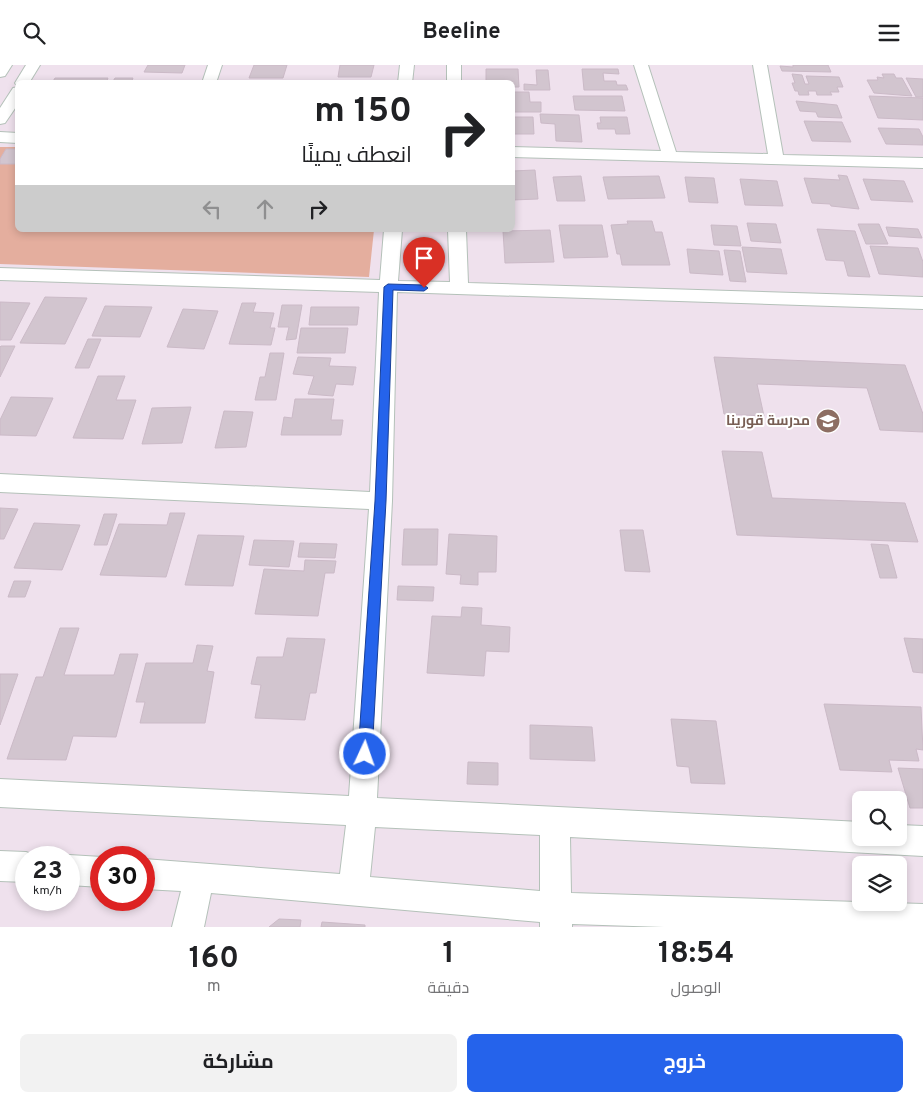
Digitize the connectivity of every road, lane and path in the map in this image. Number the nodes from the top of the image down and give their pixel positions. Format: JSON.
{"nodes":[{"id":1,"x":5,"y":65,"type":"edge"},
{"id":2,"x":33,"y":65,"type":"edge"},
{"id":3,"x":215,"y":65,"type":"edge"},
{"id":4,"x":407,"y":65,"type":"edge"},
{"id":5,"x":454,"y":65,"type":"edge"},
{"id":6,"x":641,"y":65,"type":"edge"},
{"id":7,"x":760,"y":65,"type":"edge"},
{"id":8,"x":0,"y":73,"type":"edge"},
{"id":9,"x":24,"y":80,"type":"edge"},
{"id":10,"x":210,"y":80,"type":"edge"},
{"id":11,"x":405,"y":80,"type":"edge"},
{"id":12,"x":454,"y":80,"type":"edge"},
{"id":13,"x":15,"y":96,"type":"edge"},
{"id":14,"x":0,"y":120,"type":"edge"},
{"id":15,"x":0,"y":137,"type":"edge"},
{"id":16,"x":15,"y":138,"type":"edge"},
{"id":17,"x":515,"y":151,"type":"edge"},
{"id":18,"x":670,"y":156,"type":"junction"},
{"id":19,"x":776,"y":158,"type":"junction"},
{"id":20,"x":923,"y":163,"type":"edge"},
{"id":21,"x":393,"y":232,"type":"edge"},
{"id":22,"x":458,"y":232,"type":"edge"},
{"id":23,"x":0,"y":274,"type":"edge"},
{"id":24,"x":388,"y":287,"type":"junction"},
{"id":25,"x":459,"y":289,"type":"junction"},
{"id":26,"x":923,"y":303,"type":"edge"},
{"id":27,"x":0,"y":483,"type":"edge"},
{"id":28,"x":381,"y":501,"type":"junction"},
{"id":29,"x":0,"y":793,"type":"edge"},
{"id":30,"x":362,"y":813,"type":"junction"},
{"id":31,"x":555,"y":822,"type":"junction"},
{"id":32,"x":852,"y":837,"type":"edge"},
{"id":33,"x":907,"y":840,"type":"edge"},
{"id":34,"x":923,"y":841,"type":"edge"},
{"id":35,"x":0,"y":866,"type":"edge"},
{"id":36,"x":15,"y":867,"type":"edge"},
{"id":37,"x":155,"y":875,"type":"edge"},
{"id":38,"x":199,"y":877,"type":"junction"},
{"id":39,"x":353,"y":890,"type":"junction"},
{"id":40,"x":556,"y":917,"type":"edge"},
{"id":41,"x":923,"y":920,"type":"edge"},
{"id":42,"x":188,"y":927,"type":"edge"}],
"edges":[{"from":1,"to":8,"type":"street"},
{"from":2,"to":9,"type":"street"},
{"from":3,"to":10,"type":"street"},
{"from":4,"to":11,"type":"street"},
{"from":5,"to":12,"type":"street"},
{"from":6,"to":18,"type":"street"},
{"from":7,"to":19,"type":"street"},
{"from":13,"to":14,"type":"street"},
{"from":15,"to":16,"type":"street"},
{"from":17,"to":18,"type":"street"},
{"from":18,"to":19,"type":"street"},
{"from":19,"to":20,"type":"street"},
{"from":21,"to":24,"type":"street"},
{"from":22,"to":25,"type":"street"},
{"from":23,"to":24,"type":"street"},
{"from":24,"to":25,"type":"street"},
{"from":24,"to":28,"type":"street"},
{"from":25,"to":26,"type":"street"},
{"from":27,"to":28,"type":"street"},
{"from":28,"to":30,"type":"street"},
{"from":29,"to":30,"type":"street"},
{"from":30,"to":31,"type":"street"},
{"from":30,"to":39,"type":"street"},
{"from":31,"to":32,"type":"street"},
{"from":31,"to":40,"type":"street"},
{"from":33,"to":34,"type":"street"},
{"from":35,"to":36,"type":"street"},
{"from":37,"to":38,"type":"street"},
{"from":38,"to":39,"type":"street"},
{"from":38,"to":42,"type":"street"},
{"from":39,"to":40,"type":"street"},
{"from":40,"to":41,"type":"street"}]}
